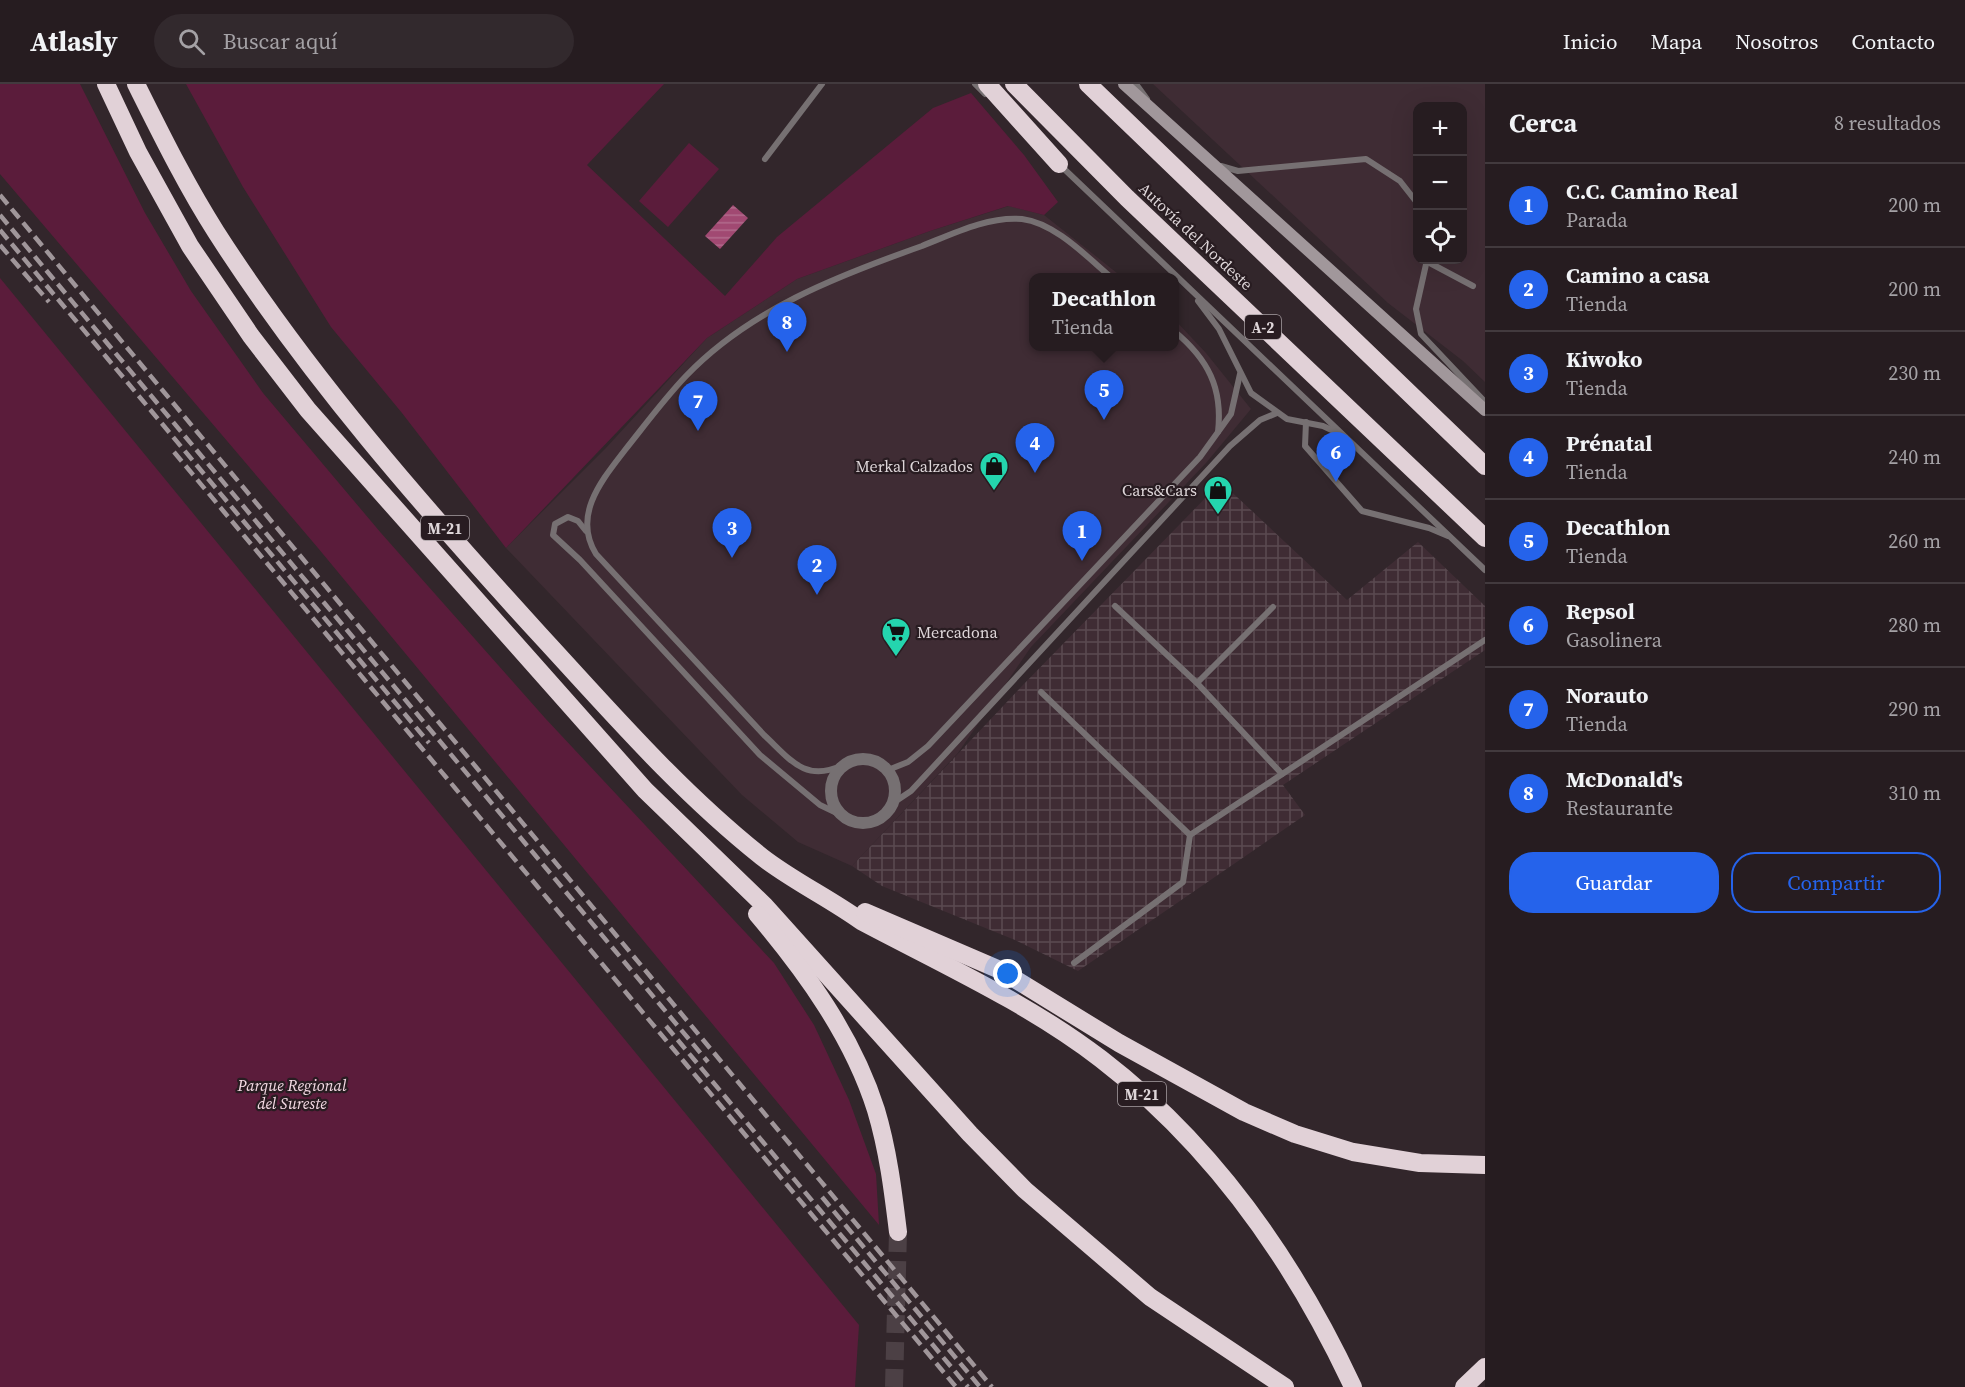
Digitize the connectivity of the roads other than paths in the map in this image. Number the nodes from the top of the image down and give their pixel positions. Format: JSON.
{"nodes":[{"id":1,"x":106,"y":84,"type":"edge"},
{"id":2,"x":136,"y":84,"type":"edge"},
{"id":3,"x":822,"y":84,"type":"edge"},
{"id":4,"x":975,"y":84,"type":"edge"},
{"id":5,"x":987,"y":84,"type":"edge"},
{"id":6,"x":1014,"y":84,"type":"edge"},
{"id":7,"x":1088,"y":84,"type":"edge"},
{"id":8,"x":1124,"y":84,"type":"edge"},
{"id":9,"x":1136,"y":84,"type":"edge"},
{"id":10,"x":1159,"y":116,"type":"junction"},
{"id":11,"x":765,"y":159,"type":"dead end"},
{"id":12,"x":1208,"y":159,"type":"junction"},
{"id":13,"x":1059,"y":164,"type":"junction"},
{"id":14,"x":1413,"y":198,"type":"edge"},
{"id":15,"x":1425,"y":264,"type":"edge"},
{"id":16,"x":1433,"y":264,"type":"edge"},
{"id":17,"x":1106,"y":273,"type":"edge"},
{"id":18,"x":1173,"y":273,"type":"edge"},
{"id":19,"x":1179,"y":278,"type":"edge"},
{"id":20,"x":1185,"y":284,"type":"junction"},
{"id":21,"x":1473,"y":286,"type":"dead end"},
{"id":22,"x":1179,"y":335,"type":"edge"},
{"id":23,"x":1240,"y":374,"type":"junction"},
{"id":24,"x":1485,"y":402,"type":"edge"},
{"id":25,"x":1485,"y":410,"type":"edge"},
{"id":26,"x":1277,"y":413,"type":"junction"},
{"id":27,"x":1306,"y":422,"type":"junction"},
{"id":28,"x":1218,"y":436,"type":"junction"},
{"id":29,"x":1349,"y":439,"type":"junction"},
{"id":30,"x":1485,"y":466,"type":"edge"},
{"id":31,"x":586,"y":532,"type":"junction"},
{"id":32,"x":1451,"y":538,"type":"junction"},
{"id":33,"x":1485,"y":538,"type":"edge"},
{"id":34,"x":1485,"y":570,"type":"edge"},
{"id":35,"x":1115,"y":606,"type":"dead end"},
{"id":36,"x":1273,"y":607,"type":"dead end"},
{"id":37,"x":1485,"y":640,"type":"edge"},
{"id":38,"x":1197,"y":683,"type":"junction"},
{"id":39,"x":1041,"y":692,"type":"dead end"},
{"id":40,"x":841,"y":766,"type":"junction"},
{"id":41,"x":888,"y":770,"type":"junction"},
{"id":42,"x":1282,"y":774,"type":"junction"},
{"id":43,"x":893,"y":803,"type":"junction"},
{"id":44,"x":843,"y":816,"type":"junction"},
{"id":45,"x":1190,"y":835,"type":"junction"},
{"id":46,"x":696,"y":841,"type":"junction"},
{"id":47,"x":835,"y":902,"type":"junction"},
{"id":48,"x":1074,"y":963,"type":"dead end"},
{"id":49,"x":1485,"y":1165,"type":"edge"},
{"id":50,"x":898,"y":1232,"type":"tunnel mouth"},
{"id":51,"x":1485,"y":1367,"type":"edge"},
{"id":52,"x":1285,"y":1387,"type":"edge"},
{"id":53,"x":1353,"y":1387,"type":"edge"},
{"id":54,"x":1464,"y":1387,"type":"edge"}],
"edges":[{"from":1,"to":46,"type":"highway","number":"M-21"},
{"from":2,"to":47,"type":"highway","number":"M-21"},
{"from":3,"to":11,"type":"lane"},
{"from":4,"to":13,"type":"lane"},
{"from":5,"to":13,"type":"highway"},
{"from":6,"to":33,"type":"highway","name":"Autovía del Nordeste","number":"A-2"},
{"from":7,"to":30,"type":"highway"},
{"from":8,"to":10,"type":"main road"},
{"from":9,"to":10,"type":"lane"},
{"from":10,"to":12,"type":"main road"},
{"from":12,"to":14,"type":"lane"},
{"from":12,"to":25,"type":"main road"},
{"from":13,"to":18,"type":"lane"},
{"from":15,"to":24,"type":"lane"},
{"from":16,"to":21,"type":"lane"},
{"from":17,"to":31,"type":"lane"},
{"from":19,"to":20,"type":"lane"},
{"from":20,"to":23,"type":"lane"},
{"from":20,"to":29,"type":"lane"},
{"from":22,"to":28,"type":"lane"},
{"from":23,"to":26,"type":"lane"},
{"from":23,"to":28,"type":"lane"},
{"from":26,"to":27,"type":"lane"},
{"from":26,"to":43,"type":"lane"},
{"from":27,"to":29,"type":"lane"},
{"from":27,"to":32,"type":"lane"},
{"from":28,"to":41,"type":"lane"},
{"from":29,"to":32,"type":"lane"},
{"from":31,"to":40,"type":"lane"},
{"from":31,"to":44,"type":"lane"},
{"from":32,"to":34,"type":"lane"},
{"from":35,"to":38,"type":"lane"},
{"from":36,"to":38,"type":"lane"},
{"from":37,"to":42,"type":"lane"},
{"from":38,"to":42,"type":"lane"},
{"from":39,"to":45,"type":"lane"},
{"from":40,"to":41,"type":"street"},
{"from":40,"to":44,"type":"street"},
{"from":41,"to":43,"type":"street"},
{"from":42,"to":45,"type":"lane"},
{"from":43,"to":44,"type":"street"},
{"from":45,"to":48,"type":"lane"},
{"from":46,"to":50,"type":"highway","number":"M-21"},
{"from":46,"to":52,"type":"highway","number":"M-21"},
{"from":47,"to":49,"type":"highway"},
{"from":47,"to":53,"type":"highway","number":"M-21"},
{"from":51,"to":54,"type":"highway"}]}
